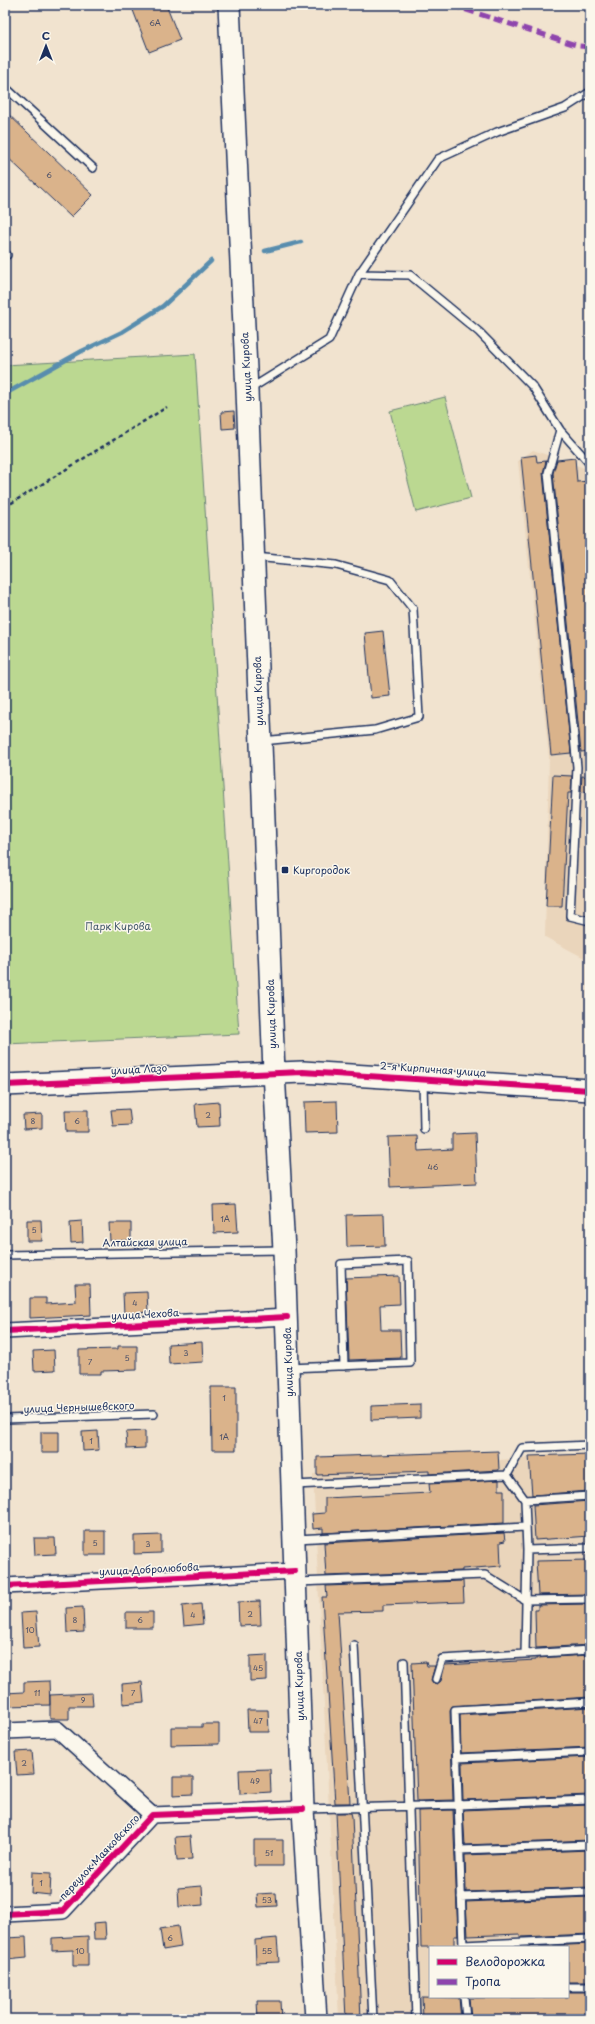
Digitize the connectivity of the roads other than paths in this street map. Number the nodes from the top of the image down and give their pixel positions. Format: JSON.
{"nodes":[{"id":1,"x":228,"y":7,"type":"edge"},
{"id":2,"x":5,"y":87,"type":"edge"},
{"id":3,"x":590,"y":92,"type":"edge"},
{"id":4,"x":93,"y":168,"type":"dead end"},
{"id":5,"x":359,"y":274,"type":"junction"},
{"id":6,"x":248,"y":391,"type":"junction"},
{"id":7,"x":560,"y":430,"type":"junction"},
{"id":8,"x":590,"y":464,"type":"edge"},
{"id":9,"x":253,"y":557,"type":"junction"},
{"id":10,"x":260,"y":741,"type":"junction"},
{"id":11,"x":590,"y":922,"type":"edge"},
{"id":12,"x":274,"y":1072,"type":"junction"},
{"id":13,"x":423,"y":1078,"type":"junction"},
{"id":14,"x":5,"y":1085,"type":"edge"},
{"id":15,"x":590,"y":1090,"type":"edge"},
{"id":16,"x":424,"y":1129,"type":"dead end"},
{"id":17,"x":284,"y":1250,"type":"junction"},
{"id":18,"x":5,"y":1255,"type":"edge"},
{"id":19,"x":287,"y":1317,"type":"junction"},
{"id":20,"x":5,"y":1331,"type":"edge"},
{"id":21,"x":344,"y":1366,"type":"junction"},
{"id":22,"x":289,"y":1368,"type":"junction"},
{"id":23,"x":154,"y":1414,"type":"dead end"},
{"id":24,"x":5,"y":1419,"type":"edge"},
{"id":25,"x":590,"y":1445,"type":"edge"},
{"id":26,"x":507,"y":1475,"type":"junction"},
{"id":27,"x":292,"y":1485,"type":"junction"},
{"id":28,"x":590,"y":1496,"type":"edge"},
{"id":29,"x":525,"y":1500,"type":"junction"},
{"id":30,"x":525,"y":1527,"type":"junction"},
{"id":31,"x":294,"y":1539,"type":"junction"},
{"id":32,"x":590,"y":1548,"type":"edge"},
{"id":33,"x":527,"y":1550,"type":"junction"},
{"id":34,"x":295,"y":1577,"type":"junction"},
{"id":35,"x":5,"y":1586,"type":"edge"},
{"id":36,"x":590,"y":1599,"type":"edge"},
{"id":37,"x":525,"y":1600,"type":"junction"},
{"id":38,"x":354,"y":1645,"type":"dead end"},
{"id":39,"x":590,"y":1650,"type":"edge"},
{"id":40,"x":524,"y":1654,"type":"junction"},
{"id":41,"x":404,"y":1662,"type":"dead end"},
{"id":42,"x":436,"y":1679,"type":"dead end"},
{"id":43,"x":590,"y":1702,"type":"edge"},
{"id":44,"x":5,"y":1731,"type":"edge"},
{"id":45,"x":590,"y":1752,"type":"edge"},
{"id":46,"x":457,"y":1758,"type":"junction"},
{"id":47,"x":590,"y":1800,"type":"edge"},
{"id":48,"x":408,"y":1806,"type":"junction"},
{"id":49,"x":458,"y":1806,"type":"junction"},
{"id":50,"x":362,"y":1808,"type":"junction"},
{"id":51,"x":303,"y":1809,"type":"junction"},
{"id":52,"x":152,"y":1814,"type":"junction"},
{"id":53,"x":590,"y":1845,"type":"edge"},
{"id":54,"x":460,"y":1850,"type":"junction"},
{"id":55,"x":590,"y":1892,"type":"edge"},
{"id":56,"x":461,"y":1897,"type":"junction"},
{"id":57,"x":5,"y":1914,"type":"edge"},
{"id":58,"x":590,"y":1940,"type":"edge"},
{"id":59,"x":463,"y":1946,"type":"edge"},
{"id":60,"x":590,"y":1987,"type":"edge"},
{"id":61,"x":569,"y":1988,"type":"edge"},
{"id":62,"x":464,"y":1998,"type":"edge"},
{"id":63,"x":316,"y":2019,"type":"edge"},
{"id":64,"x":373,"y":2019,"type":"edge"},
{"id":65,"x":416,"y":2019,"type":"edge"},
{"id":66,"x":466,"y":2019,"type":"edge"}],
"edges":[{"from":1,"to":6,"type":"main road","name":"улица Кирова"},
{"from":2,"to":4,"type":"lane"},
{"from":3,"to":5,"type":"lane"},
{"from":5,"to":6,"type":"lane"},
{"from":5,"to":7,"type":"lane"},
{"from":6,"to":9,"type":"main road","name":"улица Кирова"},
{"from":7,"to":8,"type":"lane"},
{"from":7,"to":11,"type":"lane"},
{"from":9,"to":10,"type":"main road","name":"улица Кирова"},
{"from":9,"to":10,"type":"lane"},
{"from":10,"to":12,"type":"main road","name":"улица Кирова"},
{"from":12,"to":13,"type":"main road","name":"2-я Кирпичная улица"},
{"from":12,"to":14,"type":"main road","name":"улица Лазо"},
{"from":12,"to":17,"type":"main road","name":"улица Кирова"},
{"from":13,"to":15,"type":"main road","name":"2-я Кирпичная улица"},
{"from":13,"to":16,"type":"lane"},
{"from":17,"to":18,"type":"lane","name":"Алтайская улица"},
{"from":17,"to":19,"type":"main road","name":"улица Кирова"},
{"from":19,"to":20,"type":"street","name":"улица Чехова"},
{"from":19,"to":22,"type":"main road","name":"улица Кирова"},
{"from":21,"to":21,"type":"lane"},
{"from":21,"to":22,"type":"lane"},
{"from":22,"to":27,"type":"main road","name":"улица Кирова"},
{"from":23,"to":24,"type":"lane","name":"улица Чернышевского"},
{"from":25,"to":26,"type":"lane"},
{"from":26,"to":27,"type":"lane"},
{"from":26,"to":29,"type":"lane"},
{"from":27,"to":31,"type":"main road","name":"улица Кирова"},
{"from":28,"to":29,"type":"lane"},
{"from":29,"to":30,"type":"lane"},
{"from":30,"to":31,"type":"lane"},
{"from":30,"to":33,"type":"lane"},
{"from":31,"to":34,"type":"main road","name":"улица Кирова"},
{"from":32,"to":33,"type":"lane"},
{"from":33,"to":37,"type":"lane"},
{"from":34,"to":35,"type":"street","name":"улица Добролюбова"},
{"from":34,"to":37,"type":"lane"},
{"from":34,"to":51,"type":"main road","name":"улица Кирова"},
{"from":36,"to":37,"type":"lane"},
{"from":37,"to":40,"type":"lane"},
{"from":38,"to":50,"type":"lane"},
{"from":39,"to":40,"type":"lane"},
{"from":40,"to":42,"type":"lane"},
{"from":41,"to":48,"type":"lane"},
{"from":43,"to":46,"type":"lane"},
{"from":44,"to":52,"type":"street"},
{"from":45,"to":46,"type":"lane"},
{"from":46,"to":49,"type":"lane"},
{"from":47,"to":49,"type":"lane"},
{"from":48,"to":49,"type":"lane"},
{"from":48,"to":50,"type":"lane"},
{"from":48,"to":65,"type":"lane"},
{"from":49,"to":54,"type":"lane"},
{"from":50,"to":51,"type":"lane"},
{"from":50,"to":64,"type":"lane"},
{"from":51,"to":52,"type":"street","name":"переулок Маяковского"},
{"from":51,"to":63,"type":"main road","name":"улица Кирова"},
{"from":52,"to":57,"type":"street","name":"переулок Маяковского"},
{"from":53,"to":54,"type":"lane"},
{"from":54,"to":56,"type":"lane"},
{"from":55,"to":56,"type":"lane"},
{"from":56,"to":59,"type":"lane"},
{"from":58,"to":59,"type":"lane"},
{"from":60,"to":61,"type":"lane"},
{"from":62,"to":66,"type":"lane"}]}
